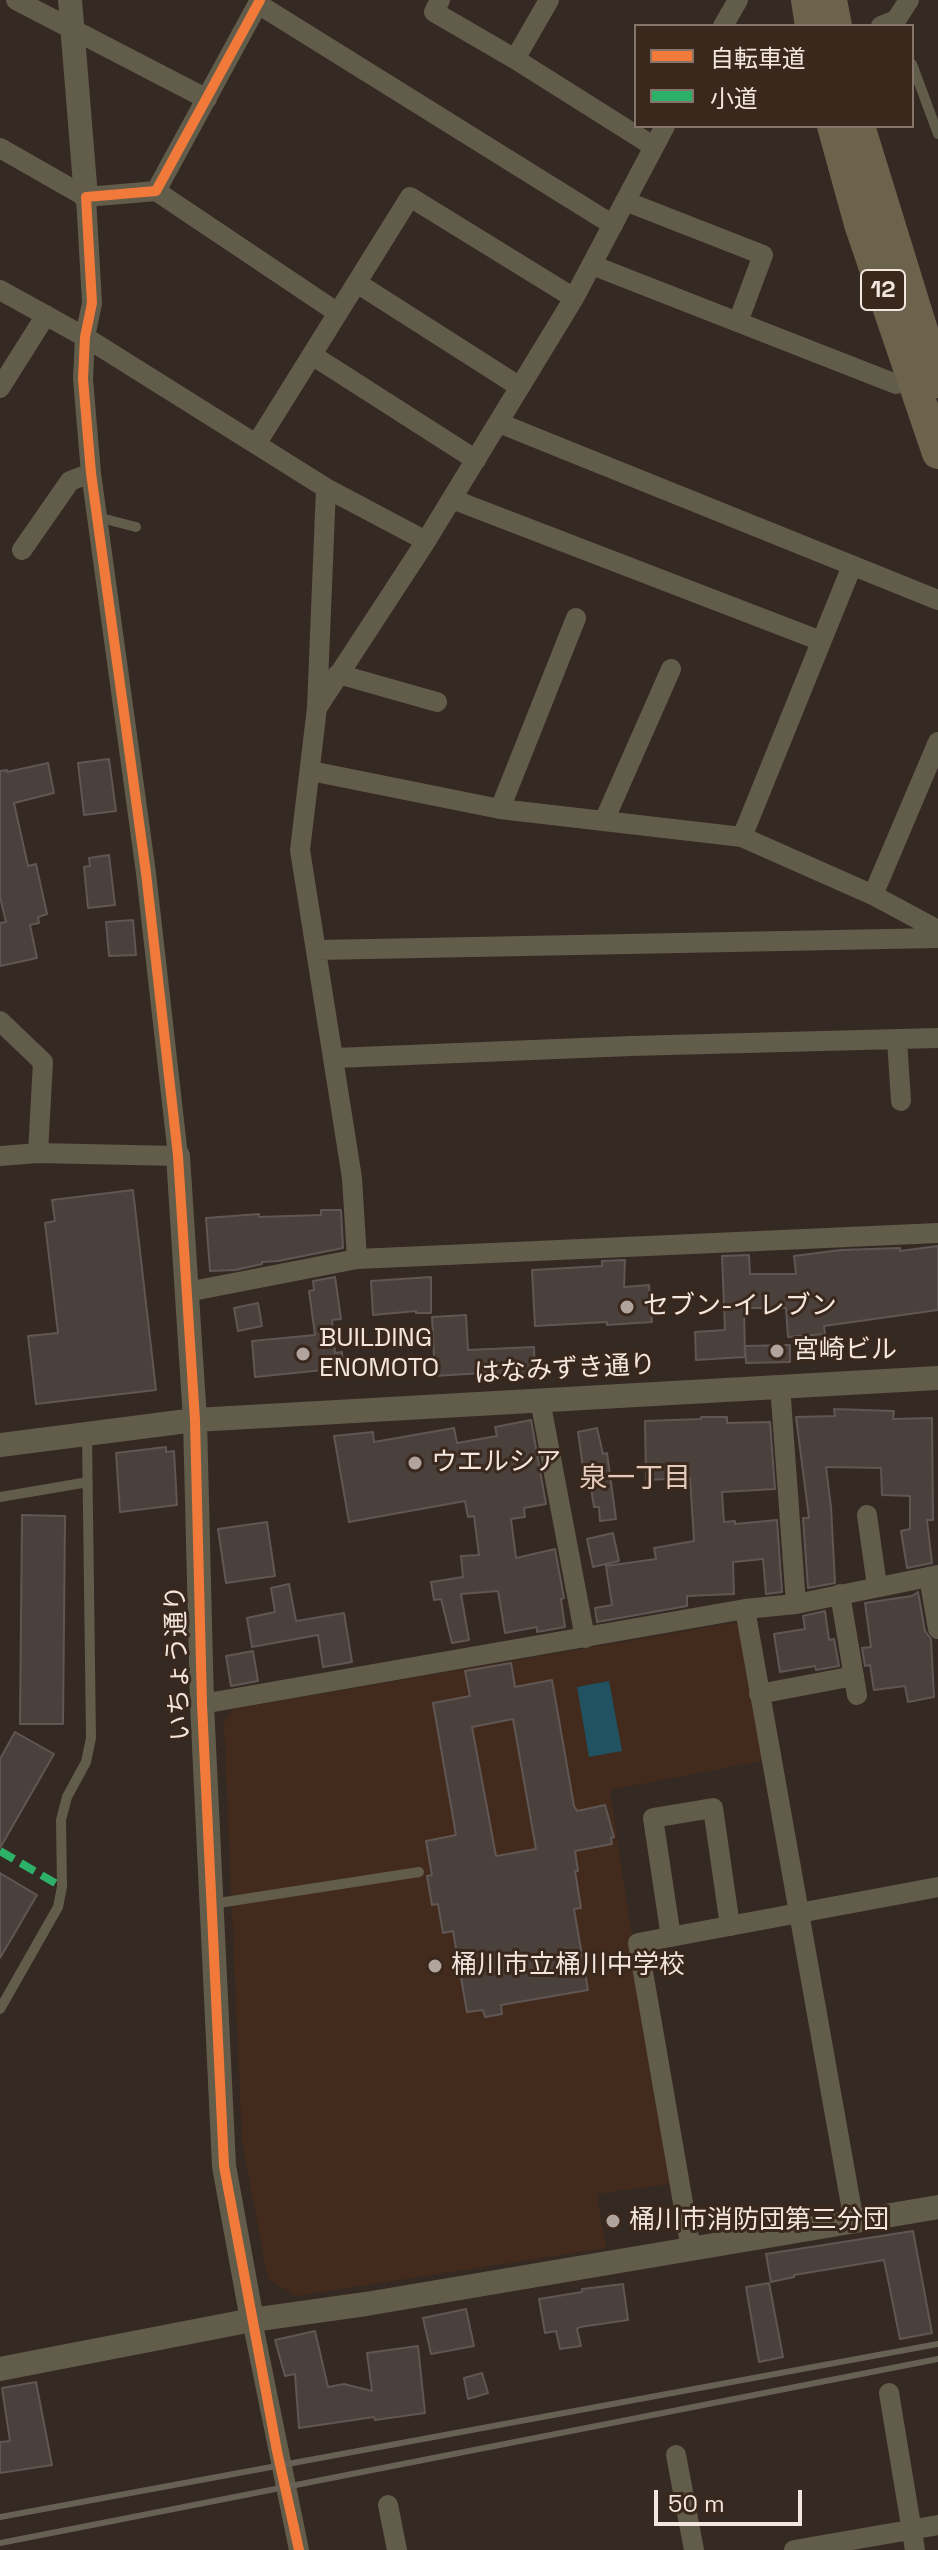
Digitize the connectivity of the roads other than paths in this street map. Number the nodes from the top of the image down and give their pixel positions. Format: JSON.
{"nodes":[{"id":1,"x":16,"y":0,"type":"edge"},
{"id":2,"x":70,"y":0,"type":"edge"},
{"id":3,"x":440,"y":0,"type":"edge"},
{"id":4,"x":549,"y":0,"type":"edge"},
{"id":5,"x":738,"y":0,"type":"edge"},
{"id":6,"x":807,"y":0,"type":"edge"},
{"id":7,"x":831,"y":0,"type":"edge"},
{"id":8,"x":909,"y":0,"type":"edge"},
{"id":9,"x":259,"y":2,"type":"edge"},
{"id":10,"x":724,"y":24,"type":"edge"},
{"id":11,"x":811,"y":24,"type":"edge"},
{"id":12,"x":836,"y":24,"type":"edge"},
{"id":13,"x":892,"y":24,"type":"edge"},
{"id":14,"x":72,"y":29,"type":"junction"},
{"id":15,"x":515,"y":59,"type":"junction"},
{"id":16,"x":914,"y":69,"type":"edge"},
{"id":17,"x":207,"y":99,"type":"junction"},
{"id":18,"x":664,"y":128,"type":"edge"},
{"id":19,"x":834,"y":128,"type":"edge"},
{"id":20,"x":860,"y":128,"type":"edge"},
{"id":21,"x":938,"y":134,"type":"edge"},
{"id":22,"x":653,"y":146,"type":"junction"},
{"id":23,"x":0,"y":148,"type":"edge"},
{"id":24,"x":156,"y":191,"type":"junction"},
{"id":25,"x":86,"y":197,"type":"junction"},
{"id":26,"x":625,"y":201,"type":"junction"},
{"id":27,"x":613,"y":225,"type":"junction"},
{"id":28,"x":592,"y":265,"type":"junction"},
{"id":29,"x":357,"y":283,"type":"junction"},
{"id":30,"x":0,"y":290,"type":"edge"},
{"id":31,"x":574,"y":298,"type":"junction"},
{"id":32,"x":338,"y":313,"type":"junction"},
{"id":33,"x":46,"y":315,"type":"junction"},
{"id":34,"x":738,"y":322,"type":"junction"},
{"id":35,"x":85,"y":337,"type":"junction"},
{"id":36,"x":312,"y":355,"type":"junction"},
{"id":37,"x":931,"y":375,"type":"edge"},
{"id":38,"x":520,"y":387,"type":"junction"},
{"id":39,"x":0,"y":388,"type":"edge"},
{"id":40,"x":499,"y":423,"type":"junction"},
{"id":41,"x":257,"y":443,"type":"junction"},
{"id":42,"x":938,"y":453,"type":"edge"},
{"id":43,"x":476,"y":460,"type":"junction"},
{"id":44,"x":91,"y":473,"type":"junction"},
{"id":45,"x":326,"y":488,"type":"junction"},
{"id":46,"x":452,"y":499,"type":"junction"},
{"id":47,"x":97,"y":517,"type":"junction"},
{"id":48,"x":136,"y":527,"type":"dead end"},
{"id":49,"x":426,"y":541,"type":"junction"},
{"id":50,"x":22,"y":550,"type":"dead end"},
{"id":51,"x":852,"y":566,"type":"junction"},
{"id":52,"x":938,"y":600,"type":"edge"},
{"id":53,"x":576,"y":618,"type":"dead end"},
{"id":54,"x":821,"y":641,"type":"junction"},
{"id":55,"x":671,"y":669,"type":"dead end"},
{"id":56,"x":338,"y":674,"type":"junction"},
{"id":57,"x":437,"y":702,"type":"dead end"},
{"id":58,"x":317,"y":708,"type":"junction"},
{"id":59,"x":938,"y":742,"type":"edge"},
{"id":60,"x":311,"y":771,"type":"junction"},
{"id":61,"x":500,"y":809,"type":"junction"},
{"id":62,"x":604,"y":821,"type":"junction"},
{"id":63,"x":742,"y":837,"type":"junction"},
{"id":64,"x":873,"y":895,"type":"junction"},
{"id":65,"x":938,"y":930,"type":"edge"},
{"id":66,"x":938,"y":938,"type":"edge"},
{"id":67,"x":318,"y":950,"type":"junction"},
{"id":68,"x":0,"y":1021,"type":"edge"},
{"id":69,"x":938,"y":1038,"type":"edge"},
{"id":70,"x":897,"y":1040,"type":"junction"},
{"id":71,"x":335,"y":1058,"type":"junction"},
{"id":72,"x":901,"y":1101,"type":"dead end"},
{"id":73,"x":38,"y":1153,"type":"junction"},
{"id":74,"x":0,"y":1156,"type":"edge"},
{"id":75,"x":178,"y":1156,"type":"junction"},
{"id":76,"x":938,"y":1233,"type":"edge"},
{"id":77,"x":357,"y":1259,"type":"junction"},
{"id":78,"x":187,"y":1292,"type":"junction"},
{"id":79,"x":938,"y":1378,"type":"edge"},
{"id":80,"x":780,"y":1385,"type":"junction"},
{"id":81,"x":540,"y":1400,"type":"junction"},
{"id":82,"x":195,"y":1420,"type":"junction"},
{"id":83,"x":87,"y":1434,"type":"junction"},
{"id":84,"x":0,"y":1445,"type":"edge"},
{"id":85,"x":88,"y":1482,"type":"junction"},
{"id":86,"x":0,"y":1497,"type":"edge"},
{"id":87,"x":867,"y":1515,"type":"dead end"},
{"id":88,"x":933,"y":1576,"type":"edge"},
{"id":89,"x":877,"y":1586,"type":"junction"},
{"id":90,"x":840,"y":1594,"type":"junction"},
{"id":91,"x":796,"y":1604,"type":"junction"},
{"id":92,"x":745,"y":1609,"type":"junction"},
{"id":93,"x":938,"y":1629,"type":"edge"},
{"id":94,"x":585,"y":1638,"type":"junction"},
{"id":95,"x":759,"y":1694,"type":"junction"},
{"id":96,"x":202,"y":1704,"type":"junction"},
{"id":97,"x":419,"y":1872,"type":"dead end"},
{"id":98,"x":938,"y":1887,"type":"edge"},
{"id":99,"x":212,"y":1904,"type":"junction"},
{"id":100,"x":798,"y":1913,"type":"junction"},
{"id":101,"x":730,"y":1926,"type":"junction"},
{"id":102,"x":671,"y":1937,"type":"junction"},
{"id":103,"x":0,"y":2009,"type":"edge"},
{"id":104,"x":938,"y":2207,"type":"edge"},
{"id":105,"x":854,"y":2222,"type":"junction"},
{"id":106,"x":691,"y":2249,"type":"junction"},
{"id":107,"x":252,"y":2320,"type":"junction"},
{"id":108,"x":0,"y":2369,"type":"edge"},
{"id":109,"x":889,"y":2393,"type":"dead end"},
{"id":110,"x":676,"y":2455,"type":"dead end"},
{"id":111,"x":388,"y":2505,"type":"dead end"},
{"id":112,"x":938,"y":2525,"type":"edge"},
{"id":113,"x":910,"y":2529,"type":"junction"},
{"id":114,"x":299,"y":2550,"type":"edge"},
{"id":115,"x":397,"y":2550,"type":"edge"},
{"id":116,"x":694,"y":2550,"type":"edge"},
{"id":117,"x":794,"y":2550,"type":"edge"},
{"id":118,"x":915,"y":2550,"type":"edge"}],
"edges":[{"from":1,"to":14,"type":"street"},
{"from":2,"to":14,"type":"street"},
{"from":3,"to":15,"type":"street"},
{"from":4,"to":15,"type":"street"},
{"from":5,"to":10,"type":"street"},
{"from":6,"to":11,"type":"main road"},
{"from":7,"to":12,"type":"main road"},
{"from":8,"to":13,"type":"street"},
{"from":9,"to":17,"type":"street"},
{"from":9,"to":27,"type":"street"},
{"from":14,"to":17,"type":"street"},
{"from":14,"to":25,"type":"street"},
{"from":15,"to":22,"type":"street"},
{"from":16,"to":21,"type":"lane"},
{"from":17,"to":24,"type":"street"},
{"from":18,"to":22,"type":"street"},
{"from":19,"to":37,"type":"main road","number":"12"},
{"from":20,"to":37,"type":"main road","number":"12"},
{"from":22,"to":26,"type":"street"},
{"from":23,"to":25,"type":"street"},
{"from":24,"to":25,"type":"street"},
{"from":24,"to":32,"type":"street"},
{"from":25,"to":35,"type":"street"},
{"from":26,"to":27,"type":"street"},
{"from":26,"to":34,"type":"street"},
{"from":27,"to":28,"type":"street"},
{"from":28,"to":31,"type":"street"},
{"from":28,"to":34,"type":"street"},
{"from":29,"to":31,"type":"street"},
{"from":29,"to":32,"type":"street"},
{"from":29,"to":38,"type":"street"},
{"from":30,"to":33,"type":"street"},
{"from":31,"to":38,"type":"street"},
{"from":32,"to":36,"type":"street"},
{"from":33,"to":35,"type":"street"},
{"from":33,"to":39,"type":"street"},
{"from":34,"to":37,"type":"street"},
{"from":35,"to":41,"type":"street"},
{"from":35,"to":44,"type":"street"},
{"from":36,"to":41,"type":"street"},
{"from":36,"to":43,"type":"street"},
{"from":37,"to":42,"type":"main road","number":"12"},
{"from":38,"to":40,"type":"street"},
{"from":40,"to":43,"type":"street"},
{"from":40,"to":51,"type":"street"},
{"from":41,"to":45,"type":"street"},
{"from":43,"to":46,"type":"street"},
{"from":44,"to":47,"type":"street"},
{"from":44,"to":50,"type":"street"},
{"from":45,"to":49,"type":"street"},
{"from":45,"to":58,"type":"street"},
{"from":46,"to":49,"type":"street"},
{"from":46,"to":54,"type":"street"},
{"from":47,"to":48,"type":"lane"},
{"from":47,"to":75,"type":"street"},
{"from":49,"to":56,"type":"street"},
{"from":51,"to":52,"type":"street"},
{"from":51,"to":54,"type":"street"},
{"from":53,"to":61,"type":"street"},
{"from":54,"to":63,"type":"street"},
{"from":55,"to":62,"type":"street"},
{"from":56,"to":57,"type":"street"},
{"from":56,"to":58,"type":"street"},
{"from":58,"to":60,"type":"street"},
{"from":59,"to":64,"type":"street"},
{"from":60,"to":61,"type":"street"},
{"from":60,"to":67,"type":"street"},
{"from":61,"to":62,"type":"street"},
{"from":62,"to":63,"type":"street"},
{"from":63,"to":64,"type":"street"},
{"from":64,"to":65,"type":"street"},
{"from":66,"to":67,"type":"street"},
{"from":67,"to":71,"type":"street"},
{"from":68,"to":73,"type":"street"},
{"from":69,"to":70,"type":"street"},
{"from":70,"to":71,"type":"street"},
{"from":70,"to":72,"type":"street"},
{"from":71,"to":77,"type":"street"},
{"from":73,"to":74,"type":"street"},
{"from":73,"to":75,"type":"street"},
{"from":75,"to":78,"type":"street","name":"いちょう通り"},
{"from":76,"to":77,"type":"street"},
{"from":77,"to":78,"type":"street"},
{"from":78,"to":82,"type":"street","name":"いちょう通り"},
{"from":79,"to":80,"type":"street","name":"はなみずき通り"},
{"from":80,"to":81,"type":"street","name":"はなみずき通り"},
{"from":80,"to":91,"type":"street"},
{"from":81,"to":82,"type":"street","name":"はなみずき通り"},
{"from":81,"to":94,"type":"street"},
{"from":82,"to":83,"type":"street","name":"はなみずき通り"},
{"from":82,"to":96,"type":"street","name":"いちょう通り"},
{"from":83,"to":84,"type":"street","name":"はなみずき通り"},
{"from":83,"to":85,"type":"lane"},
{"from":85,"to":86,"type":"lane"},
{"from":85,"to":103,"type":"lane"},
{"from":87,"to":89,"type":"street"},
{"from":88,"to":89,"type":"street"},
{"from":88,"to":93,"type":"street"},
{"from":89,"to":90,"type":"street"},
{"from":90,"to":91,"type":"street"},
{"from":90,"to":95,"type":"street"},
{"from":91,"to":92,"type":"street"},
{"from":92,"to":94,"type":"street"},
{"from":92,"to":95,"type":"street"},
{"from":94,"to":96,"type":"street"},
{"from":95,"to":100,"type":"street"},
{"from":96,"to":99,"type":"street","name":"いちょう通り"},
{"from":97,"to":99,"type":"lane"},
{"from":98,"to":100,"type":"street"},
{"from":99,"to":107,"type":"street","name":"いちょう通り"},
{"from":100,"to":101,"type":"street"},
{"from":100,"to":105,"type":"street"},
{"from":101,"to":102,"type":"street"},
{"from":101,"to":102,"type":"street"},
{"from":102,"to":106,"type":"street"},
{"from":104,"to":105,"type":"street"},
{"from":105,"to":106,"type":"street"},
{"from":106,"to":107,"type":"street"},
{"from":107,"to":108,"type":"street"},
{"from":107,"to":114,"type":"street"},
{"from":109,"to":113,"type":"street"},
{"from":110,"to":116,"type":"street"},
{"from":111,"to":115,"type":"street"},
{"from":112,"to":113,"type":"street"},
{"from":113,"to":117,"type":"street"},
{"from":113,"to":118,"type":"street"}]}
